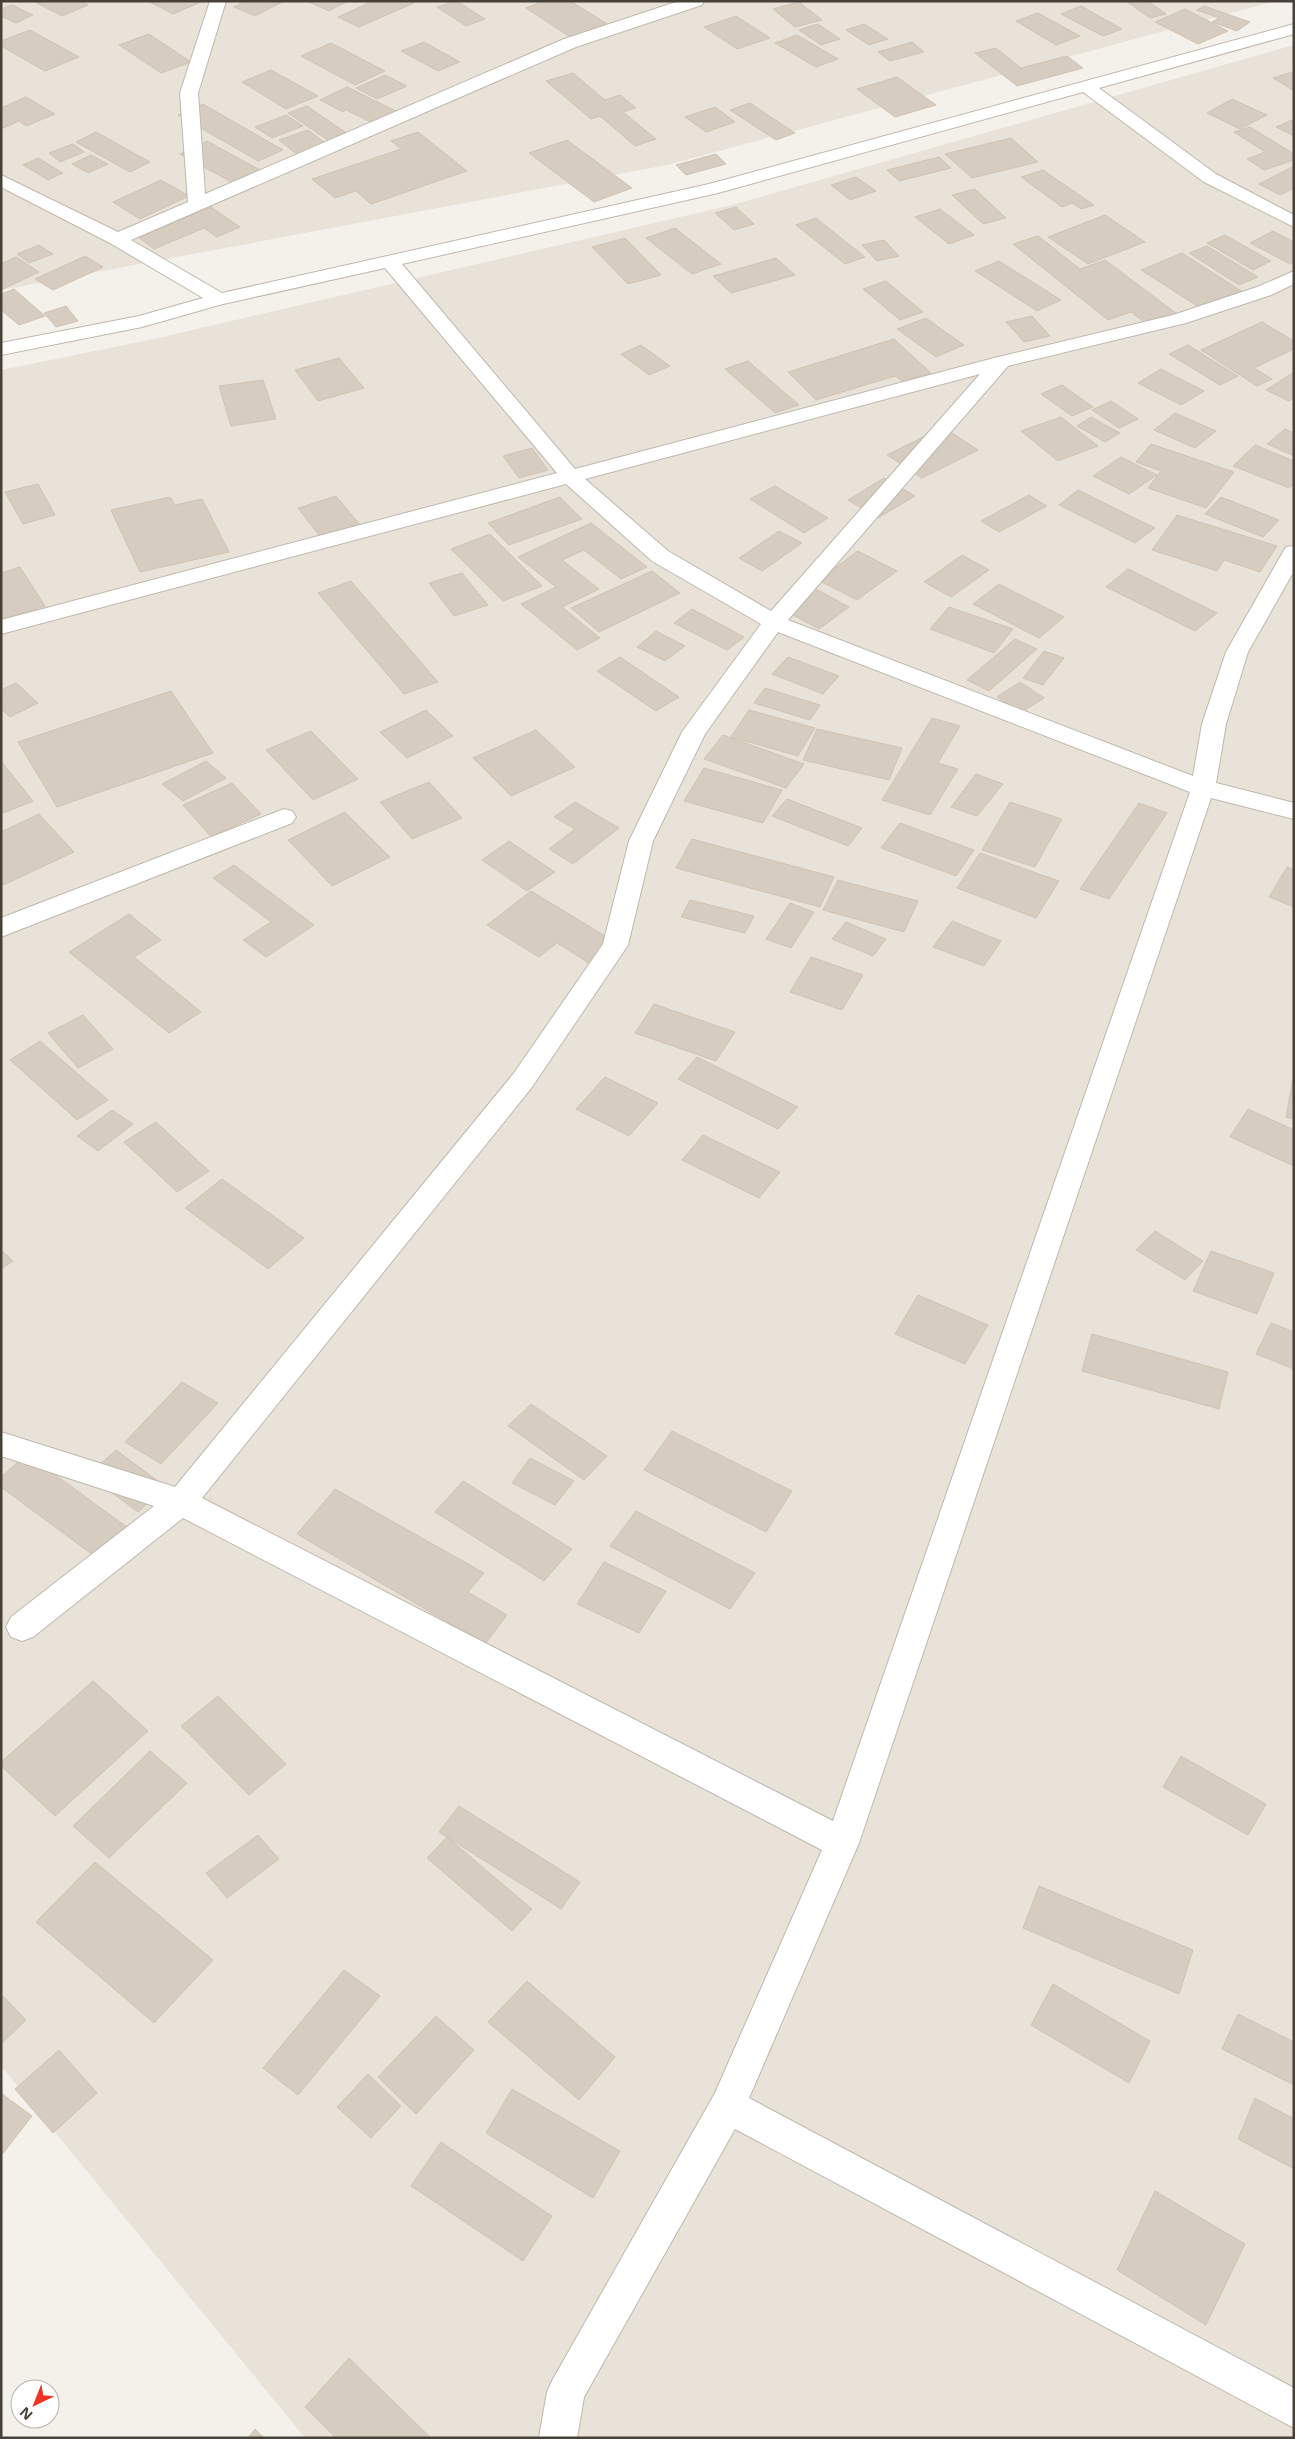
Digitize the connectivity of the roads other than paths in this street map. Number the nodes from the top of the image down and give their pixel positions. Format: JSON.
{"nodes":[{"id":1,"x":218,"y":1,"type":"edge"},
{"id":2,"x":696,"y":1,"type":"edge"},
{"id":3,"x":1294,"y":29,"type":"edge"},
{"id":4,"x":1087,"y":86,"type":"junction"},
{"id":5,"x":1,"y":180,"type":"edge"},
{"id":6,"x":197,"y":205,"type":"junction"},
{"id":7,"x":1294,"y":222,"type":"edge"},
{"id":8,"x":117,"y":240,"type":"junction"},
{"id":9,"x":390,"y":261,"type":"junction"},
{"id":10,"x":1294,"y":277,"type":"edge"},
{"id":11,"x":219,"y":299,"type":"junction"},
{"id":12,"x":1,"y":349,"type":"edge"},
{"id":13,"x":1001,"y":362,"type":"junction"},
{"id":14,"x":570,"y":476,"type":"junction"},
{"id":15,"x":1294,"y":552,"type":"edge"},
{"id":16,"x":774,"y":622,"type":"junction"},
{"id":17,"x":1,"y":628,"type":"edge"},
{"id":18,"x":1203,"y":788,"type":"junction"},
{"id":19,"x":1294,"y":811,"type":"edge"},
{"id":20,"x":284,"y":817,"type":"dead end"},
{"id":21,"x":1,"y":928,"type":"edge"},
{"id":22,"x":1,"y":1444,"type":"edge"},
{"id":23,"x":181,"y":1502,"type":"junction"},
{"id":24,"x":22,"y":1628,"type":"dead end"},
{"id":25,"x":842,"y":1843,"type":"junction"},
{"id":26,"x":728,"y":2106,"type":"junction"},
{"id":27,"x":1294,"y":2409,"type":"edge"},
{"id":28,"x":558,"y":2438,"type":"edge"}],
"edges":[{"from":1,"to":6,"type":"street"},
{"from":2,"to":6,"type":"street"},
{"from":3,"to":4,"type":"street"},
{"from":4,"to":7,"type":"street"},
{"from":4,"to":9,"type":"street"},
{"from":5,"to":8,"type":"street"},
{"from":6,"to":8,"type":"street"},
{"from":8,"to":11,"type":"street"},
{"from":9,"to":11,"type":"street"},
{"from":9,"to":14,"type":"street"},
{"from":10,"to":13,"type":"street"},
{"from":11,"to":12,"type":"street"},
{"from":13,"to":14,"type":"street"},
{"from":13,"to":16,"type":"street"},
{"from":14,"to":16,"type":"street"},
{"from":14,"to":17,"type":"street"},
{"from":15,"to":18,"type":"street"},
{"from":16,"to":18,"type":"street"},
{"from":16,"to":23,"type":"street"},
{"from":18,"to":19,"type":"street"},
{"from":18,"to":25,"type":"street"},
{"from":20,"to":21,"type":"street"},
{"from":22,"to":23,"type":"street"},
{"from":23,"to":24,"type":"street"},
{"from":23,"to":25,"type":"street"},
{"from":25,"to":26,"type":"street"},
{"from":26,"to":27,"type":"street"},
{"from":26,"to":28,"type":"street"}]}
